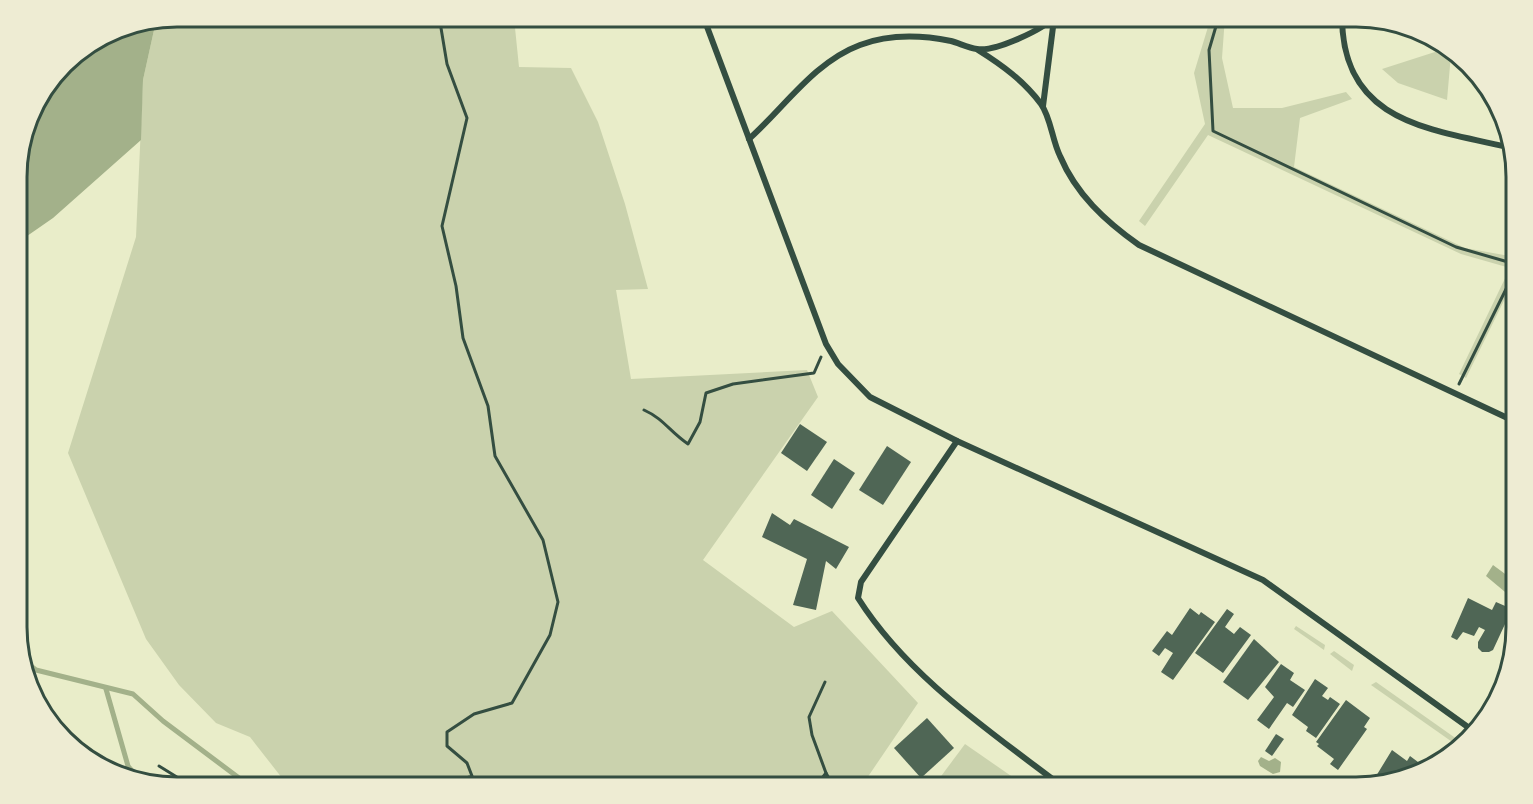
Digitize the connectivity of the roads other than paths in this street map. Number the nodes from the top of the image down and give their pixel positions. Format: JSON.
{"nodes":[{"id":1,"x":707,"y":27,"type":"edge"},
{"id":2,"x":1039,"y":27,"type":"edge"},
{"id":3,"x":1053,"y":27,"type":"edge"},
{"id":4,"x":1342,"y":27,"type":"edge"},
{"id":5,"x":978,"y":50,"type":"junction"},
{"id":6,"x":1043,"y":106,"type":"junction"},
{"id":7,"x":749,"y":139,"type":"junction"},
{"id":8,"x":1503,"y":146,"type":"edge"},
{"id":9,"x":1506,"y":417,"type":"edge"},
{"id":10,"x":957,"y":441,"type":"junction"},
{"id":11,"x":1468,"y":727,"type":"edge"},
{"id":12,"x":1050,"y":777,"type":"edge"}],
"edges":[{"from":1,"to":7,"type":"street"},
{"from":2,"to":5,"type":"street"},
{"from":3,"to":6,"type":"street"},
{"from":4,"to":8,"type":"street"},
{"from":5,"to":6,"type":"street"},
{"from":5,"to":7,"type":"street"},
{"from":6,"to":9,"type":"street"},
{"from":7,"to":10,"type":"street"},
{"from":10,"to":11,"type":"street"},
{"from":10,"to":12,"type":"street"}]}
